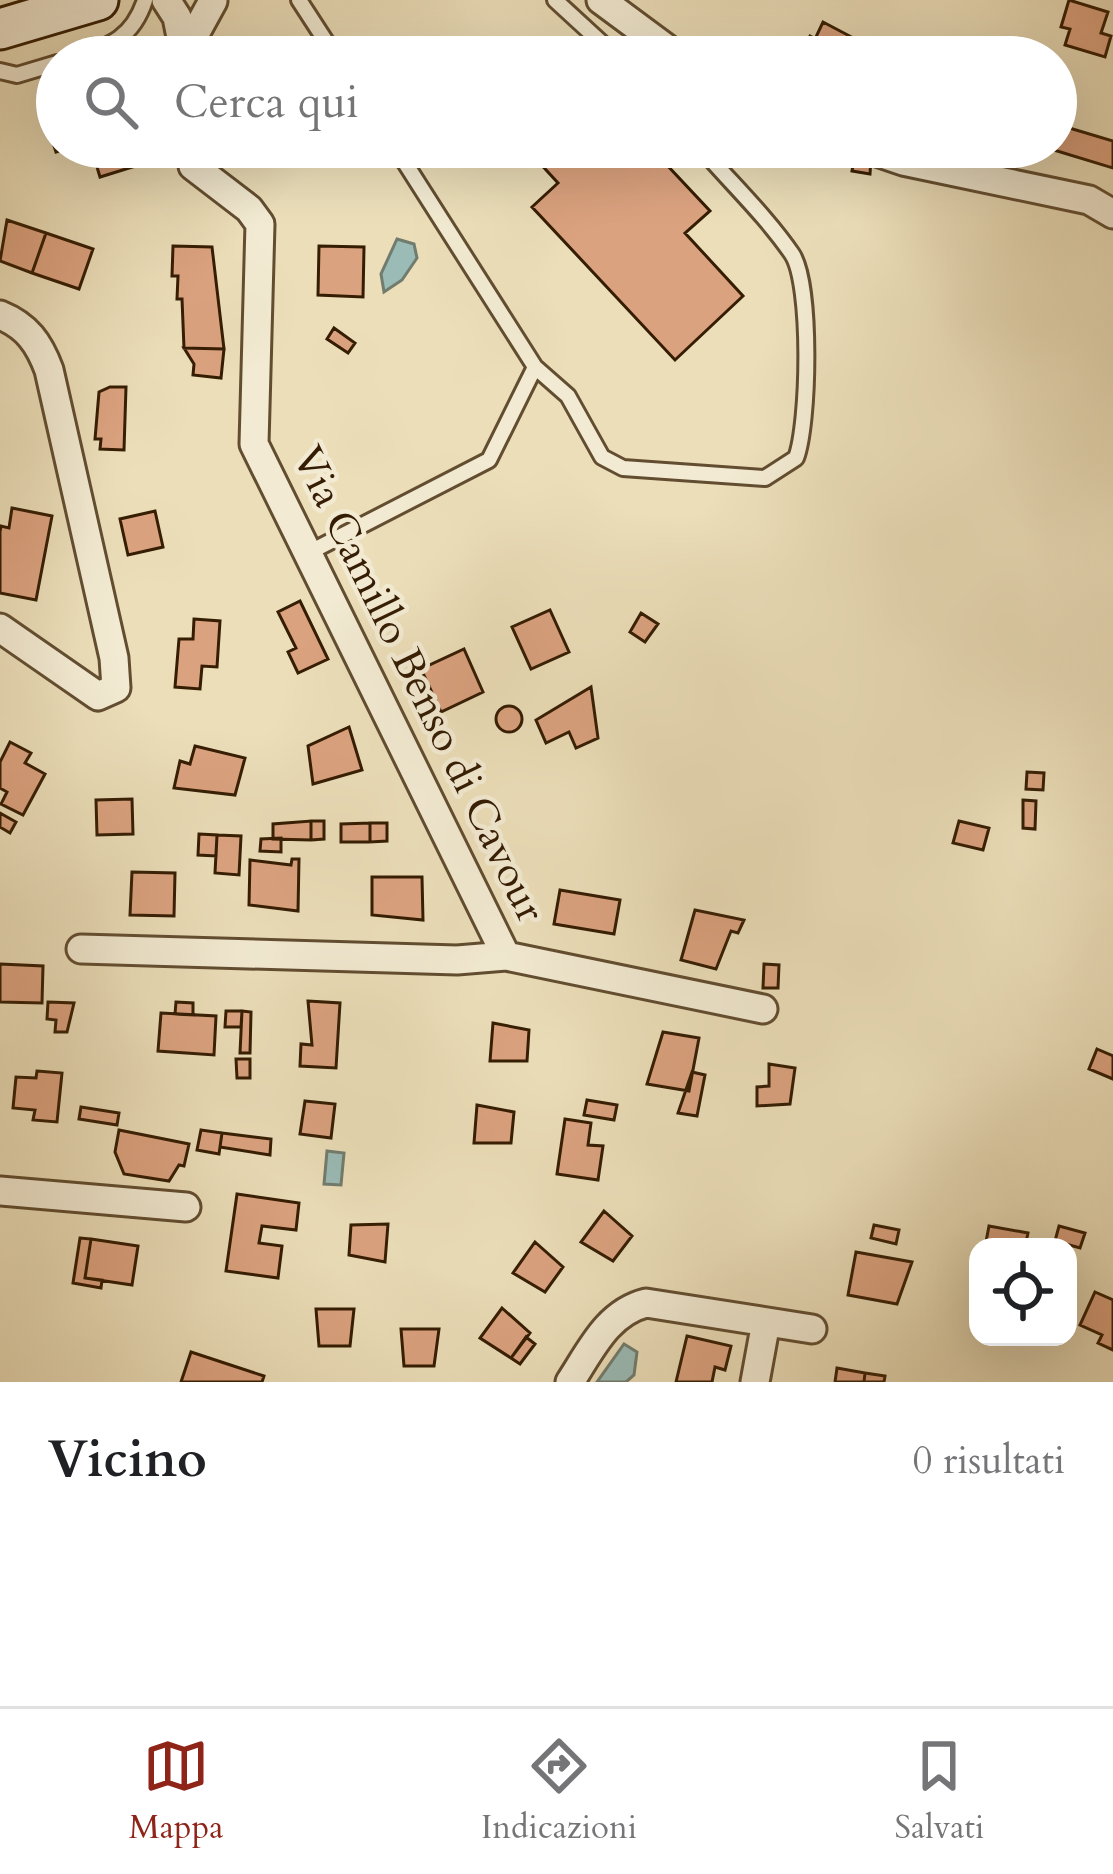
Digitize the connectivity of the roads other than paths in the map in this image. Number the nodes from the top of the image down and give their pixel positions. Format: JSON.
{"nodes":[{"id":1,"x":98,"y":0,"type":"edge"},
{"id":2,"x":145,"y":0,"type":"edge"},
{"id":3,"x":167,"y":0,"type":"edge"},
{"id":4,"x":299,"y":0,"type":"edge"},
{"id":5,"x":555,"y":0,"type":"edge"},
{"id":6,"x":601,"y":0,"type":"edge"},
{"id":7,"x":215,"y":1,"type":"edge"},
{"id":8,"x":0,"y":28,"type":"edge"},
{"id":9,"x":124,"y":36,"type":"edge"},
{"id":10,"x":181,"y":36,"type":"edge"},
{"id":11,"x":195,"y":36,"type":"edge"},
{"id":12,"x":322,"y":36,"type":"edge"},
{"id":13,"x":594,"y":36,"type":"edge"},
{"id":14,"x":650,"y":36,"type":"edge"},
{"id":15,"x":36,"y":69,"type":"edge"},
{"id":16,"x":0,"y":71,"type":"edge"},
{"id":17,"x":197,"y":168,"type":"edge"},
{"id":18,"x":408,"y":168,"type":"edge"},
{"id":19,"x":718,"y":168,"type":"edge"},
{"id":20,"x":936,"y":168,"type":"edge"},
{"id":21,"x":1113,"y":214,"type":"edge"},
{"id":22,"x":0,"y":315,"type":"edge"},
{"id":23,"x":535,"y":367,"type":"junction"},
{"id":24,"x":310,"y":552,"type":"junction"},
{"id":25,"x":0,"y":628,"type":"edge"},
{"id":26,"x":81,"y":949,"type":"dead end"},
{"id":27,"x":506,"y":956,"type":"junction"},
{"id":28,"x":763,"y":1009,"type":"dead end"},
{"id":29,"x":0,"y":1191,"type":"edge"},
{"id":30,"x":186,"y":1208,"type":"dead end"},
{"id":31,"x":766,"y":1322,"type":"junction"},
{"id":32,"x":812,"y":1329,"type":"dead end"},
{"id":33,"x":570,"y":1382,"type":"edge"},
{"id":34,"x":755,"y":1382,"type":"edge"}],
"edges":[{"from":1,"to":8,"type":"main road"},
{"from":2,"to":9,"type":"lane"},
{"from":3,"to":7,"type":"street"},
{"from":3,"to":10,"type":"street"},
{"from":4,"to":12,"type":"lane"},
{"from":5,"to":13,"type":"lane"},
{"from":6,"to":14,"type":"street"},
{"from":7,"to":11,"type":"street"},
{"from":15,"to":16,"type":"lane"},
{"from":17,"to":24,"type":"street","name":"Via Camillo Benso di Cavour"},
{"from":18,"to":23,"type":"lane"},
{"from":19,"to":23,"type":"lane"},
{"from":20,"to":21,"type":"street"},
{"from":22,"to":25,"type":"street"},
{"from":23,"to":24,"type":"lane"},
{"from":24,"to":27,"type":"street","name":"Via Camillo Benso di Cavour"},
{"from":26,"to":27,"type":"street"},
{"from":27,"to":28,"type":"street","name":"Via Camillo Benso di Cavour"},
{"from":29,"to":30,"type":"street"},
{"from":31,"to":32,"type":"street"},
{"from":31,"to":33,"type":"street"},
{"from":31,"to":34,"type":"street"}]}
